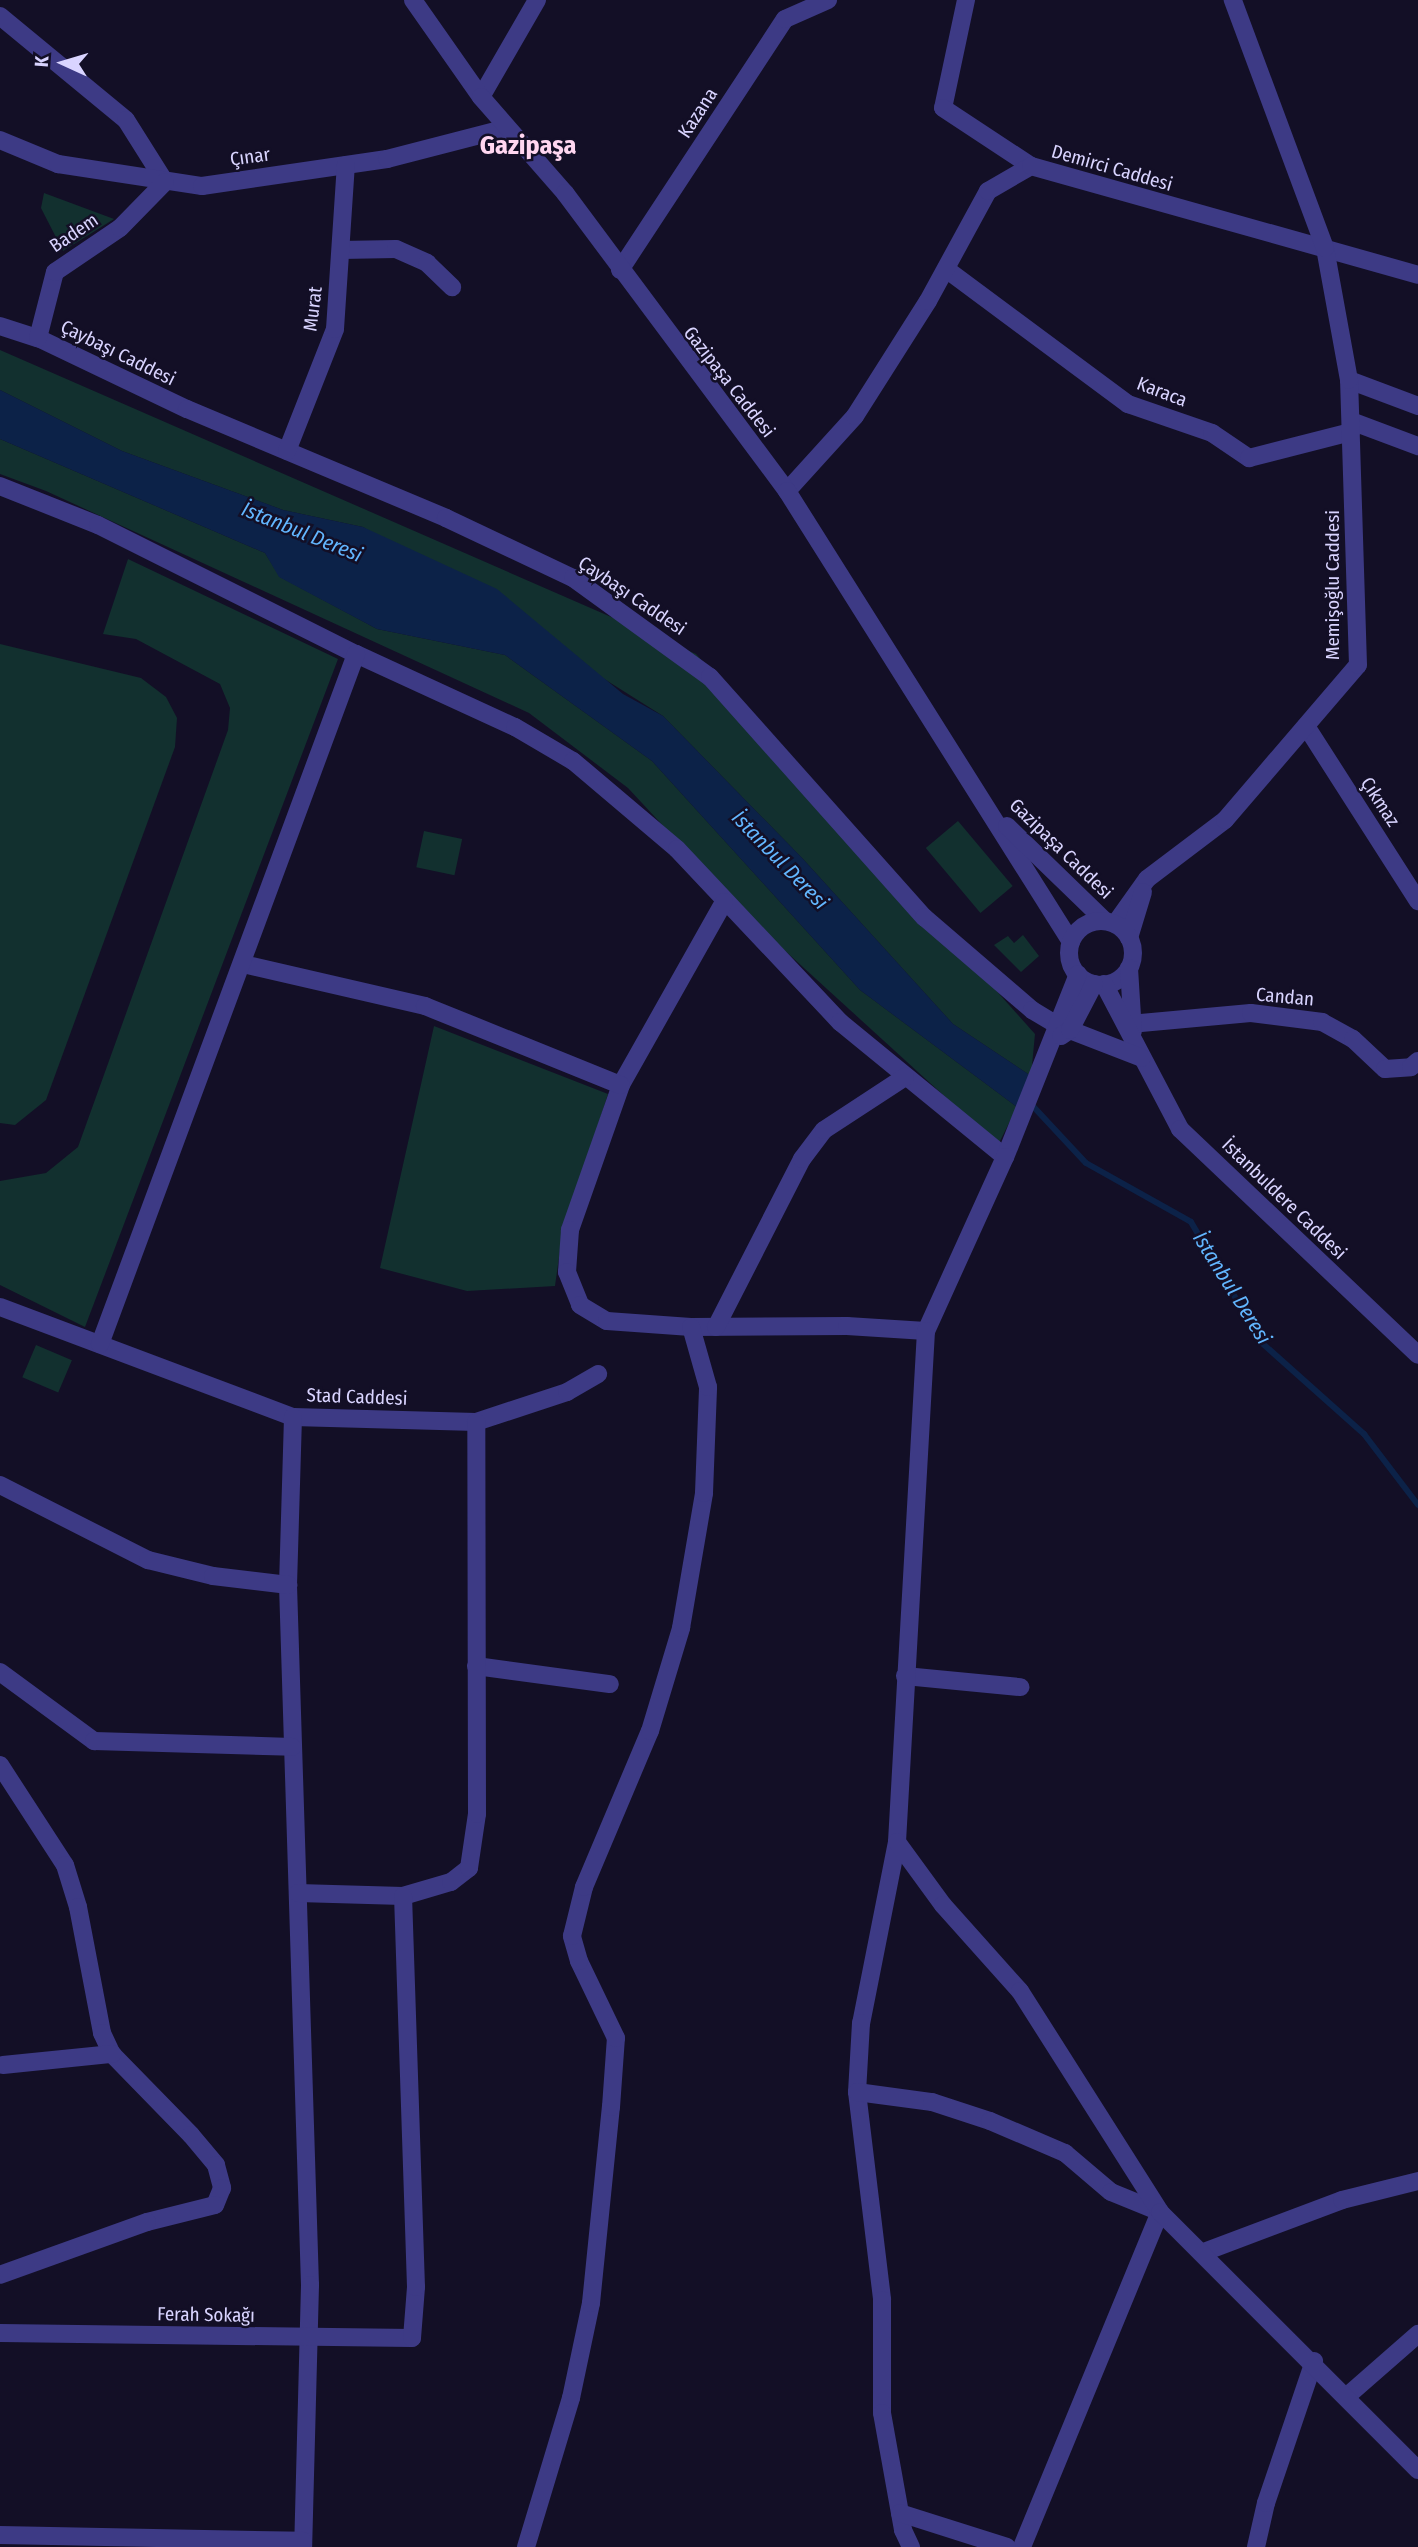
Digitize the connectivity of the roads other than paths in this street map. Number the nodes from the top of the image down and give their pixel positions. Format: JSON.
{"nodes":[{"id":1,"x":413,"y":0,"type":"edge"},
{"id":2,"x":537,"y":0,"type":"edge"},
{"id":3,"x":828,"y":0,"type":"edge"},
{"id":4,"x":966,"y":0,"type":"edge"},
{"id":5,"x":1233,"y":0,"type":"edge"},
{"id":6,"x":0,"y":16,"type":"edge"},
{"id":7,"x":481,"y":97,"type":"junction"},
{"id":8,"x":507,"y":128,"type":"junction"},
{"id":9,"x":0,"y":141,"type":"edge"},
{"id":10,"x":346,"y":165,"type":"junction"},
{"id":11,"x":1031,"y":166,"type":"junction"},
{"id":12,"x":165,"y":183,"type":"junction"},
{"id":13,"x":1325,"y":248,"type":"junction"},
{"id":14,"x":341,"y":250,"type":"junction"},
{"id":15,"x":946,"y":269,"type":"junction"},
{"id":16,"x":621,"y":270,"type":"junction"},
{"id":17,"x":1418,"y":275,"type":"edge"},
{"id":18,"x":452,"y":287,"type":"dead end"},
{"id":19,"x":0,"y":326,"type":"edge"},
{"id":20,"x":38,"y":338,"type":"junction"},
{"id":21,"x":1349,"y":380,"type":"junction"},
{"id":22,"x":1418,"y":406,"type":"edge"},
{"id":23,"x":1351,"y":426,"type":"junction"},
{"id":24,"x":1418,"y":446,"type":"edge"},
{"id":25,"x":287,"y":452,"type":"junction"},
{"id":26,"x":0,"y":486,"type":"edge"},
{"id":27,"x":786,"y":491,"type":"junction"},
{"id":28,"x":356,"y":654,"type":"junction"},
{"id":29,"x":1306,"y":726,"type":"junction"},
{"id":30,"x":987,"y":807,"type":"junction"},
{"id":31,"x":1147,"y":879,"type":"junction"},
{"id":32,"x":1418,"y":901,"type":"edge"},
{"id":33,"x":723,"y":902,"type":"junction"},
{"id":34,"x":1110,"y":922,"type":"junction"},
{"id":35,"x":1129,"y":938,"type":"junction"},
{"id":36,"x":1071,"y":942,"type":"junction"},
{"id":37,"x":243,"y":964,"type":"junction"},
{"id":38,"x":1129,"y":968,"type":"junction"},
{"id":39,"x":1078,"y":974,"type":"junction"},
{"id":40,"x":1099,"y":984,"type":"junction"},
{"id":41,"x":1130,"y":1024,"type":"junction"},
{"id":42,"x":1062,"y":1027,"type":"junction"},
{"id":43,"x":1142,"y":1058,"type":"junction"},
{"id":44,"x":1418,"y":1061,"type":"edge"},
{"id":45,"x":905,"y":1077,"type":"junction"},
{"id":46,"x":621,"y":1085,"type":"junction"},
{"id":47,"x":1005,"y":1157,"type":"junction"},
{"id":48,"x":0,"y":1307,"type":"edge"},
{"id":49,"x":691,"y":1327,"type":"junction"},
{"id":50,"x":716,"y":1327,"type":"junction"},
{"id":51,"x":926,"y":1331,"type":"junction"},
{"id":52,"x":100,"y":1344,"type":"junction"},
{"id":53,"x":1418,"y":1355,"type":"edge"},
{"id":54,"x":598,"y":1374,"type":"dead end"},
{"id":55,"x":293,"y":1417,"type":"junction"},
{"id":56,"x":476,"y":1422,"type":"junction"},
{"id":57,"x":0,"y":1485,"type":"edge"},
{"id":58,"x":288,"y":1585,"type":"junction"},
{"id":59,"x":476,"y":1666,"type":"junction"},
{"id":60,"x":0,"y":1672,"type":"edge"},
{"id":61,"x":905,"y":1676,"type":"junction"},
{"id":62,"x":610,"y":1684,"type":"dead end"},
{"id":63,"x":1020,"y":1687,"type":"dead end"},
{"id":64,"x":292,"y":1748,"type":"junction"},
{"id":65,"x":0,"y":1765,"type":"edge"},
{"id":66,"x":897,"y":1842,"type":"junction"},
{"id":67,"x":298,"y":1893,"type":"junction"},
{"id":68,"x":403,"y":1896,"type":"junction"},
{"id":69,"x":112,"y":2054,"type":"junction"},
{"id":70,"x":3,"y":2065,"type":"dead end"},
{"id":71,"x":857,"y":2092,"type":"junction"},
{"id":72,"x":1418,"y":2181,"type":"edge"},
{"id":73,"x":1160,"y":2212,"type":"junction"},
{"id":74,"x":1204,"y":2252,"type":"junction"},
{"id":75,"x":0,"y":2275,"type":"edge"},
{"id":76,"x":0,"y":2333,"type":"edge"},
{"id":77,"x":1418,"y":2334,"type":"edge"},
{"id":78,"x":308,"y":2337,"type":"junction"},
{"id":79,"x":1314,"y":2361,"type":"junction"},
{"id":80,"x":1346,"y":2397,"type":"junction"},
{"id":81,"x":1418,"y":2470,"type":"edge"},
{"id":82,"x":900,"y":2513,"type":"junction"},
{"id":83,"x":0,"y":2535,"type":"edge"},
{"id":84,"x":303,"y":2544,"type":"edge"},
{"id":85,"x":526,"y":2547,"type":"edge"},
{"id":86,"x":911,"y":2547,"type":"edge"},
{"id":87,"x":1007,"y":2547,"type":"edge"},
{"id":88,"x":1022,"y":2547,"type":"edge"},
{"id":89,"x":1256,"y":2547,"type":"edge"}],
"edges":[{"from":1,"to":7,"type":"street","name":"Gazipaşa Caddesi"},
{"from":2,"to":7,"type":"street"},
{"from":3,"to":16,"type":"street","name":"Kazana"},
{"from":4,"to":11,"type":"street"},
{"from":5,"to":13,"type":"street","name":"Memişoğlu Caddesi"},
{"from":6,"to":12,"type":"street"},
{"from":7,"to":8,"type":"street","name":"Gazipaşa Caddesi"},
{"from":8,"to":10,"type":"street","name":"Çınar"},
{"from":8,"to":16,"type":"street","name":"Gazipaşa Caddesi"},
{"from":9,"to":12,"type":"street","name":"Çınar"},
{"from":10,"to":12,"type":"street","name":"Çınar"},
{"from":10,"to":14,"type":"street","name":"Murat"},
{"from":11,"to":13,"type":"street","name":"Demirci Caddesi"},
{"from":11,"to":15,"type":"street","name":"Demirci Caddesi"},
{"from":12,"to":20,"type":"street","name":"Badem"},
{"from":13,"to":17,"type":"street","name":"Demirci Caddesi"},
{"from":13,"to":21,"type":"street","name":"Memişoğlu Caddesi"},
{"from":14,"to":18,"type":"street"},
{"from":14,"to":25,"type":"street","name":"Murat"},
{"from":15,"to":23,"type":"street","name":"Karaca"},
{"from":15,"to":27,"type":"street","name":"Demirci Caddesi"},
{"from":16,"to":27,"type":"street","name":"Gazipaşa Caddesi"},
{"from":19,"to":20,"type":"street","name":"Çaybaşı Caddesi"},
{"from":20,"to":25,"type":"street","name":"Çaybaşı Caddesi"},
{"from":21,"to":22,"type":"street"},
{"from":21,"to":23,"type":"street","name":"Memişoğlu Caddesi"},
{"from":23,"to":24,"type":"street"},
{"from":23,"to":29,"type":"street","name":"Memişoğlu Caddesi"},
{"from":25,"to":42,"type":"street","name":"Çaybaşı Caddesi"},
{"from":26,"to":28,"type":"street"},
{"from":27,"to":30,"type":"street","name":"Gazipaşa Caddesi"},
{"from":28,"to":33,"type":"street"},
{"from":28,"to":37,"type":"street"},
{"from":29,"to":31,"type":"street","name":"Memişoğlu Caddesi"},
{"from":29,"to":32,"type":"street","name":"Çıkmaz"},
{"from":30,"to":34,"type":"street","name":"Gazipaşa Caddesi"},
{"from":30,"to":36,"type":"street","name":"Gazipaşa Caddesi"},
{"from":31,"to":34,"type":"street","name":"Memişoğlu Caddesi"},
{"from":31,"to":35,"type":"street"},
{"from":33,"to":45,"type":"street"},
{"from":33,"to":46,"type":"street"},
{"from":34,"to":35,"type":"street"},
{"from":34,"to":36,"type":"street"},
{"from":35,"to":38,"type":"street"},
{"from":36,"to":39,"type":"street"},
{"from":37,"to":46,"type":"street"},
{"from":37,"to":52,"type":"street"},
{"from":38,"to":40,"type":"street"},
{"from":38,"to":41,"type":"street","name":"İstanbuldere Caddesi"},
{"from":39,"to":40,"type":"street"},
{"from":39,"to":42,"type":"street"},
{"from":40,"to":42,"type":"street"},
{"from":40,"to":43,"type":"street","name":"İstanbuldere Caddesi"},
{"from":41,"to":43,"type":"street","name":"İstanbuldere Caddesi"},
{"from":41,"to":44,"type":"street","name":"Candan"},
{"from":42,"to":43,"type":"street"},
{"from":42,"to":47,"type":"street"},
{"from":43,"to":53,"type":"street","name":"İstanbuldere Caddesi"},
{"from":45,"to":47,"type":"street"},
{"from":45,"to":50,"type":"street"},
{"from":46,"to":49,"type":"street"},
{"from":47,"to":51,"type":"street"},
{"from":48,"to":52,"type":"street","name":"Stad Caddesi"},
{"from":49,"to":50,"type":"street"},
{"from":49,"to":85,"type":"street"},
{"from":50,"to":51,"type":"street"},
{"from":51,"to":61,"type":"street"},
{"from":52,"to":55,"type":"street","name":"Stad Caddesi"},
{"from":54,"to":56,"type":"street","name":"Stad Caddesi"},
{"from":55,"to":56,"type":"street","name":"Stad Caddesi"},
{"from":55,"to":58,"type":"street"},
{"from":56,"to":59,"type":"street"},
{"from":57,"to":58,"type":"street"},
{"from":58,"to":64,"type":"street"},
{"from":59,"to":62,"type":"street"},
{"from":59,"to":68,"type":"street"},
{"from":60,"to":64,"type":"street"},
{"from":61,"to":63,"type":"street"},
{"from":61,"to":66,"type":"street"},
{"from":64,"to":67,"type":"street"},
{"from":65,"to":69,"type":"street"},
{"from":66,"to":71,"type":"street"},
{"from":66,"to":73,"type":"street"},
{"from":67,"to":68,"type":"street"},
{"from":67,"to":78,"type":"street"},
{"from":68,"to":78,"type":"street","name":"Ferah Sokağı"},
{"from":69,"to":70,"type":"street"},
{"from":69,"to":75,"type":"street"},
{"from":71,"to":73,"type":"street"},
{"from":71,"to":82,"type":"street"},
{"from":72,"to":74,"type":"street"},
{"from":73,"to":74,"type":"street"},
{"from":73,"to":88,"type":"street"},
{"from":74,"to":79,"type":"street"},
{"from":76,"to":78,"type":"street","name":"Ferah Sokağı"},
{"from":77,"to":80,"type":"street"},
{"from":78,"to":84,"type":"street"},
{"from":79,"to":80,"type":"street"},
{"from":79,"to":89,"type":"street"},
{"from":80,"to":81,"type":"street"},
{"from":82,"to":86,"type":"street"},
{"from":82,"to":87,"type":"street"},
{"from":83,"to":84,"type":"street"}]}
